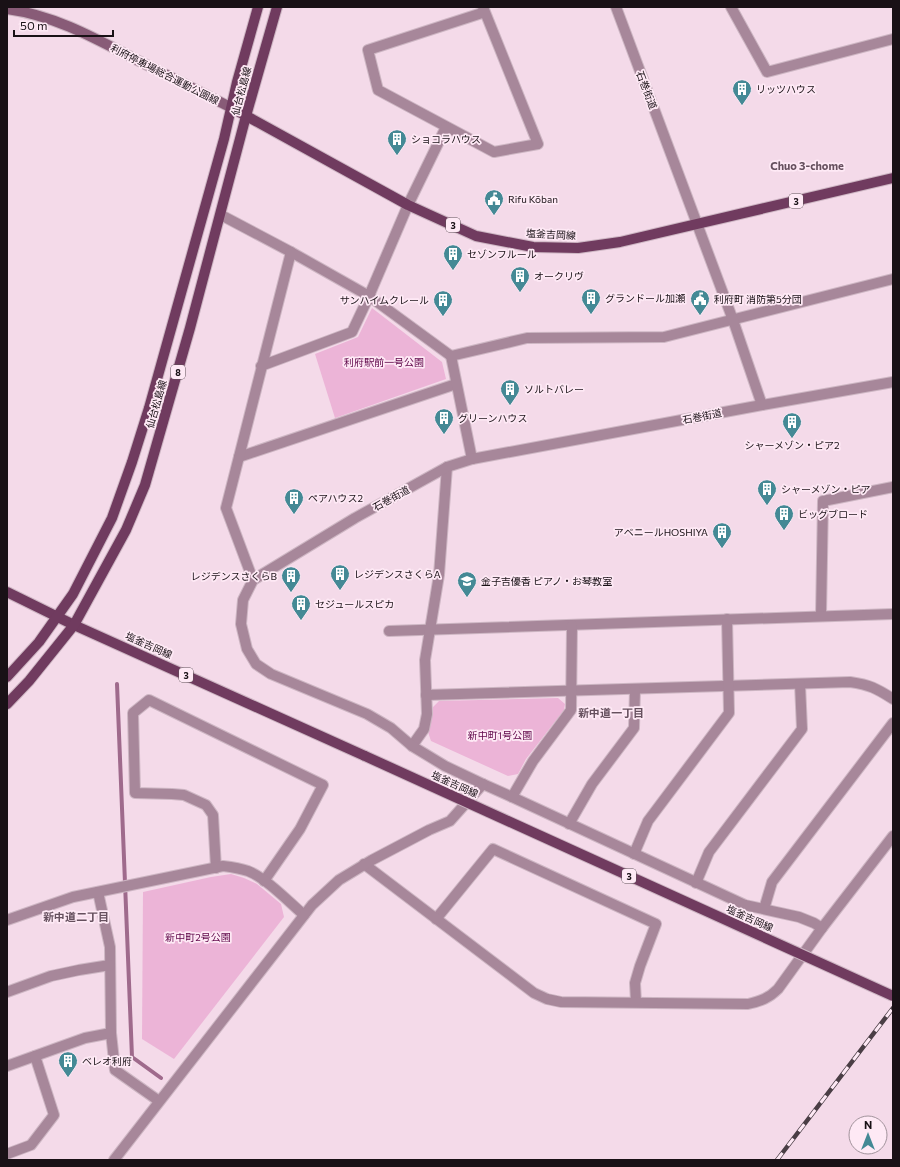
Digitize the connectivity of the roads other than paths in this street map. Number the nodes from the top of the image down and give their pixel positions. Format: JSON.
{"nodes":[{"id":1,"x":258,"y":7,"type":"edge"},
{"id":2,"x":277,"y":7,"type":"edge"},
{"id":3,"x":616,"y":7,"type":"edge"},
{"id":4,"x":731,"y":7,"type":"edge"},
{"id":5,"x":7,"y":9,"type":"edge"},
{"id":6,"x":484,"y":9,"type":"edge"},
{"id":7,"x":893,"y":39,"type":"edge"},
{"id":8,"x":232,"y":108,"type":"junction"},
{"id":9,"x":246,"y":116,"type":"junction"},
{"id":10,"x":446,"y":127,"type":"junction"},
{"id":11,"x":893,"y":178,"type":"edge"},
{"id":12,"x":408,"y":205,"type":"junction"},
{"id":13,"x":221,"y":215,"type":"junction"},
{"id":14,"x":698,"y":224,"type":"junction"},
{"id":15,"x":291,"y":252,"type":"junction"},
{"id":16,"x":893,"y":278,"type":"edge"},
{"id":17,"x":369,"y":296,"type":"junction"},
{"id":18,"x":733,"y":320,"type":"junction"},
{"id":19,"x":451,"y":356,"type":"junction"},
{"id":20,"x":262,"y":366,"type":"junction"},
{"id":21,"x":893,"y":382,"type":"edge"},
{"id":22,"x":456,"y":384,"type":"junction"},
{"id":23,"x":762,"y":405,"type":"junction"},
{"id":24,"x":239,"y":457,"type":"junction"},
{"id":25,"x":472,"y":459,"type":"junction"},
{"id":26,"x":447,"y":467,"type":"junction"},
{"id":27,"x":893,"y":487,"type":"edge"},
{"id":28,"x":253,"y":580,"type":"junction"},
{"id":29,"x":7,"y":592,"type":"edge"},
{"id":30,"x":893,"y":614,"type":"edge"},
{"id":31,"x":58,"y":616,"type":"junction"},
{"id":32,"x":820,"y":616,"type":"junction"},
{"id":33,"x":727,"y":619,"type":"junction"},
{"id":34,"x":74,"y":625,"type":"junction"},
{"id":35,"x":572,"y":625,"type":"junction"},
{"id":36,"x":431,"y":629,"type":"junction"},
{"id":37,"x":389,"y":631,"type":"dead end"},
{"id":38,"x":7,"y":677,"type":"edge"},
{"id":39,"x":800,"y":684,"type":"junction"},
{"id":40,"x":729,"y":686,"type":"junction"},
{"id":41,"x":635,"y":689,"type":"junction"},
{"id":42,"x":571,"y":691,"type":"junction"},
{"id":43,"x":426,"y":695,"type":"junction"},
{"id":44,"x":893,"y":699,"type":"edge"},
{"id":45,"x":7,"y":704,"type":"edge"},
{"id":46,"x":893,"y":723,"type":"edge"},
{"id":47,"x":412,"y":746,"type":"junction"},
{"id":48,"x":483,"y":784,"type":"junction"},
{"id":49,"x":512,"y":797,"type":"junction"},
{"id":50,"x":569,"y":824,"type":"junction"},
{"id":51,"x":893,"y":836,"type":"edge"},
{"id":52,"x":634,"y":854,"type":"junction"},
{"id":53,"x":364,"y":864,"type":"junction"},
{"id":54,"x":216,"y":868,"type":"junction"},
{"id":55,"x":264,"y":881,"type":"junction"},
{"id":56,"x":696,"y":883,"type":"junction"},
{"id":57,"x":98,"y":892,"type":"junction"},
{"id":58,"x":764,"y":909,"type":"junction"},
{"id":59,"x":304,"y":915,"type":"junction"},
{"id":60,"x":436,"y":919,"type":"junction"},
{"id":61,"x":7,"y":920,"type":"edge"},
{"id":62,"x":822,"y":928,"type":"junction"},
{"id":63,"x":110,"y":965,"type":"junction"},
{"id":64,"x":7,"y":992,"type":"edge"},
{"id":65,"x":893,"y":996,"type":"edge"},
{"id":66,"x":636,"y":1002,"type":"junction"},
{"id":67,"x":111,"y":1033,"type":"junction"},
{"id":68,"x":35,"y":1056,"type":"junction"},
{"id":69,"x":7,"y":1066,"type":"edge"},
{"id":70,"x":159,"y":1101,"type":"junction"},
{"id":71,"x":7,"y":1154,"type":"edge"},
{"id":72,"x":114,"y":1160,"type":"edge"}],
"edges":[{"from":1,"to":8,"type":"main road","name":"仙台松島線","number":"8"},
{"from":2,"to":9,"type":"main road","name":"仙台松島線","number":"8"},
{"from":3,"to":14,"type":"street","name":"石巻街道"},
{"from":4,"to":7,"type":"street"},
{"from":5,"to":8,"type":"main road","name":"利府停車場総合運動公園線"},
{"from":6,"to":10,"type":"street"},
{"from":6,"to":10,"type":"street"},
{"from":8,"to":9,"type":"main road","name":"塩釜吉岡線","number":"3"},
{"from":8,"to":31,"type":"main road","name":"仙台松島線","number":"8"},
{"from":9,"to":12,"type":"main road","name":"塩釜吉岡線","number":"3"},
{"from":9,"to":13,"type":"main road","name":"仙台松島線","number":"8"},
{"from":10,"to":12,"type":"street"},
{"from":11,"to":14,"type":"main road","name":"塩釜吉岡線","number":"3"},
{"from":12,"to":14,"type":"main road","name":"塩釜吉岡線","number":"3"},
{"from":12,"to":17,"type":"street"},
{"from":13,"to":15,"type":"street"},
{"from":13,"to":34,"type":"main road","name":"仙台松島線","number":"8"},
{"from":14,"to":18,"type":"street","name":"石巻街道"},
{"from":15,"to":17,"type":"street"},
{"from":15,"to":20,"type":"street"},
{"from":16,"to":18,"type":"street"},
{"from":17,"to":19,"type":"street"},
{"from":17,"to":20,"type":"street"},
{"from":18,"to":19,"type":"street"},
{"from":18,"to":23,"type":"street","name":"石巻街道"},
{"from":19,"to":22,"type":"street"},
{"from":20,"to":24,"type":"street"},
{"from":21,"to":23,"type":"street"},
{"from":22,"to":24,"type":"street"},
{"from":22,"to":25,"type":"street"},
{"from":23,"to":25,"type":"street","name":"石巻街道"},
{"from":24,"to":28,"type":"street"},
{"from":25,"to":26,"type":"street","name":"石巻街道"},
{"from":26,"to":28,"type":"street","name":"石巻街道"},
{"from":26,"to":36,"type":"street"},
{"from":27,"to":32,"type":"street"},
{"from":28,"to":47,"type":"street"},
{"from":29,"to":31,"type":"main road","name":"塩釜吉岡線","number":"3"},
{"from":30,"to":32,"type":"street"},
{"from":31,"to":34,"type":"main road","name":"塩釜吉岡線","number":"3"},
{"from":31,"to":38,"type":"main road","name":"仙台松島線","number":"8"},
{"from":32,"to":33,"type":"street"},
{"from":33,"to":35,"type":"street"},
{"from":33,"to":40,"type":"street"},
{"from":34,"to":45,"type":"main road","name":"仙台松島線","number":"8"},
{"from":34,"to":65,"type":"main road","name":"塩釜吉岡線","number":"3","bridge":true},
{"from":35,"to":36,"type":"street"},
{"from":35,"to":42,"type":"street"},
{"from":36,"to":37,"type":"street"},
{"from":36,"to":43,"type":"street"},
{"from":39,"to":40,"type":"street"},
{"from":39,"to":44,"type":"street"},
{"from":39,"to":56,"type":"street"},
{"from":40,"to":41,"type":"street"},
{"from":40,"to":52,"type":"street"},
{"from":41,"to":42,"type":"street"},
{"from":41,"to":50,"type":"street"},
{"from":42,"to":43,"type":"street"},
{"from":42,"to":49,"type":"street"},
{"from":43,"to":47,"type":"street"},
{"from":46,"to":58,"type":"street"},
{"from":47,"to":48,"type":"street"},
{"from":48,"to":49,"type":"street"},
{"from":48,"to":53,"type":"street"},
{"from":49,"to":50,"type":"street"},
{"from":50,"to":52,"type":"street"},
{"from":51,"to":62,"type":"street"},
{"from":52,"to":56,"type":"street"},
{"from":53,"to":59,"type":"street"},
{"from":53,"to":60,"type":"street"},
{"from":54,"to":55,"type":"street"},
{"from":54,"to":55,"type":"street"},
{"from":54,"to":57,"type":"street"},
{"from":55,"to":59,"type":"street"},
{"from":56,"to":58,"type":"street"},
{"from":57,"to":61,"type":"street"},
{"from":57,"to":63,"type":"street"},
{"from":58,"to":62,"type":"street"},
{"from":59,"to":70,"type":"street"},
{"from":60,"to":66,"type":"street"},
{"from":60,"to":66,"type":"street"},
{"from":62,"to":66,"type":"street"},
{"from":63,"to":64,"type":"street"},
{"from":63,"to":67,"type":"street"},
{"from":67,"to":68,"type":"street"},
{"from":67,"to":70,"type":"street"},
{"from":68,"to":69,"type":"street"},
{"from":68,"to":71,"type":"street"},
{"from":70,"to":72,"type":"street"}]}
